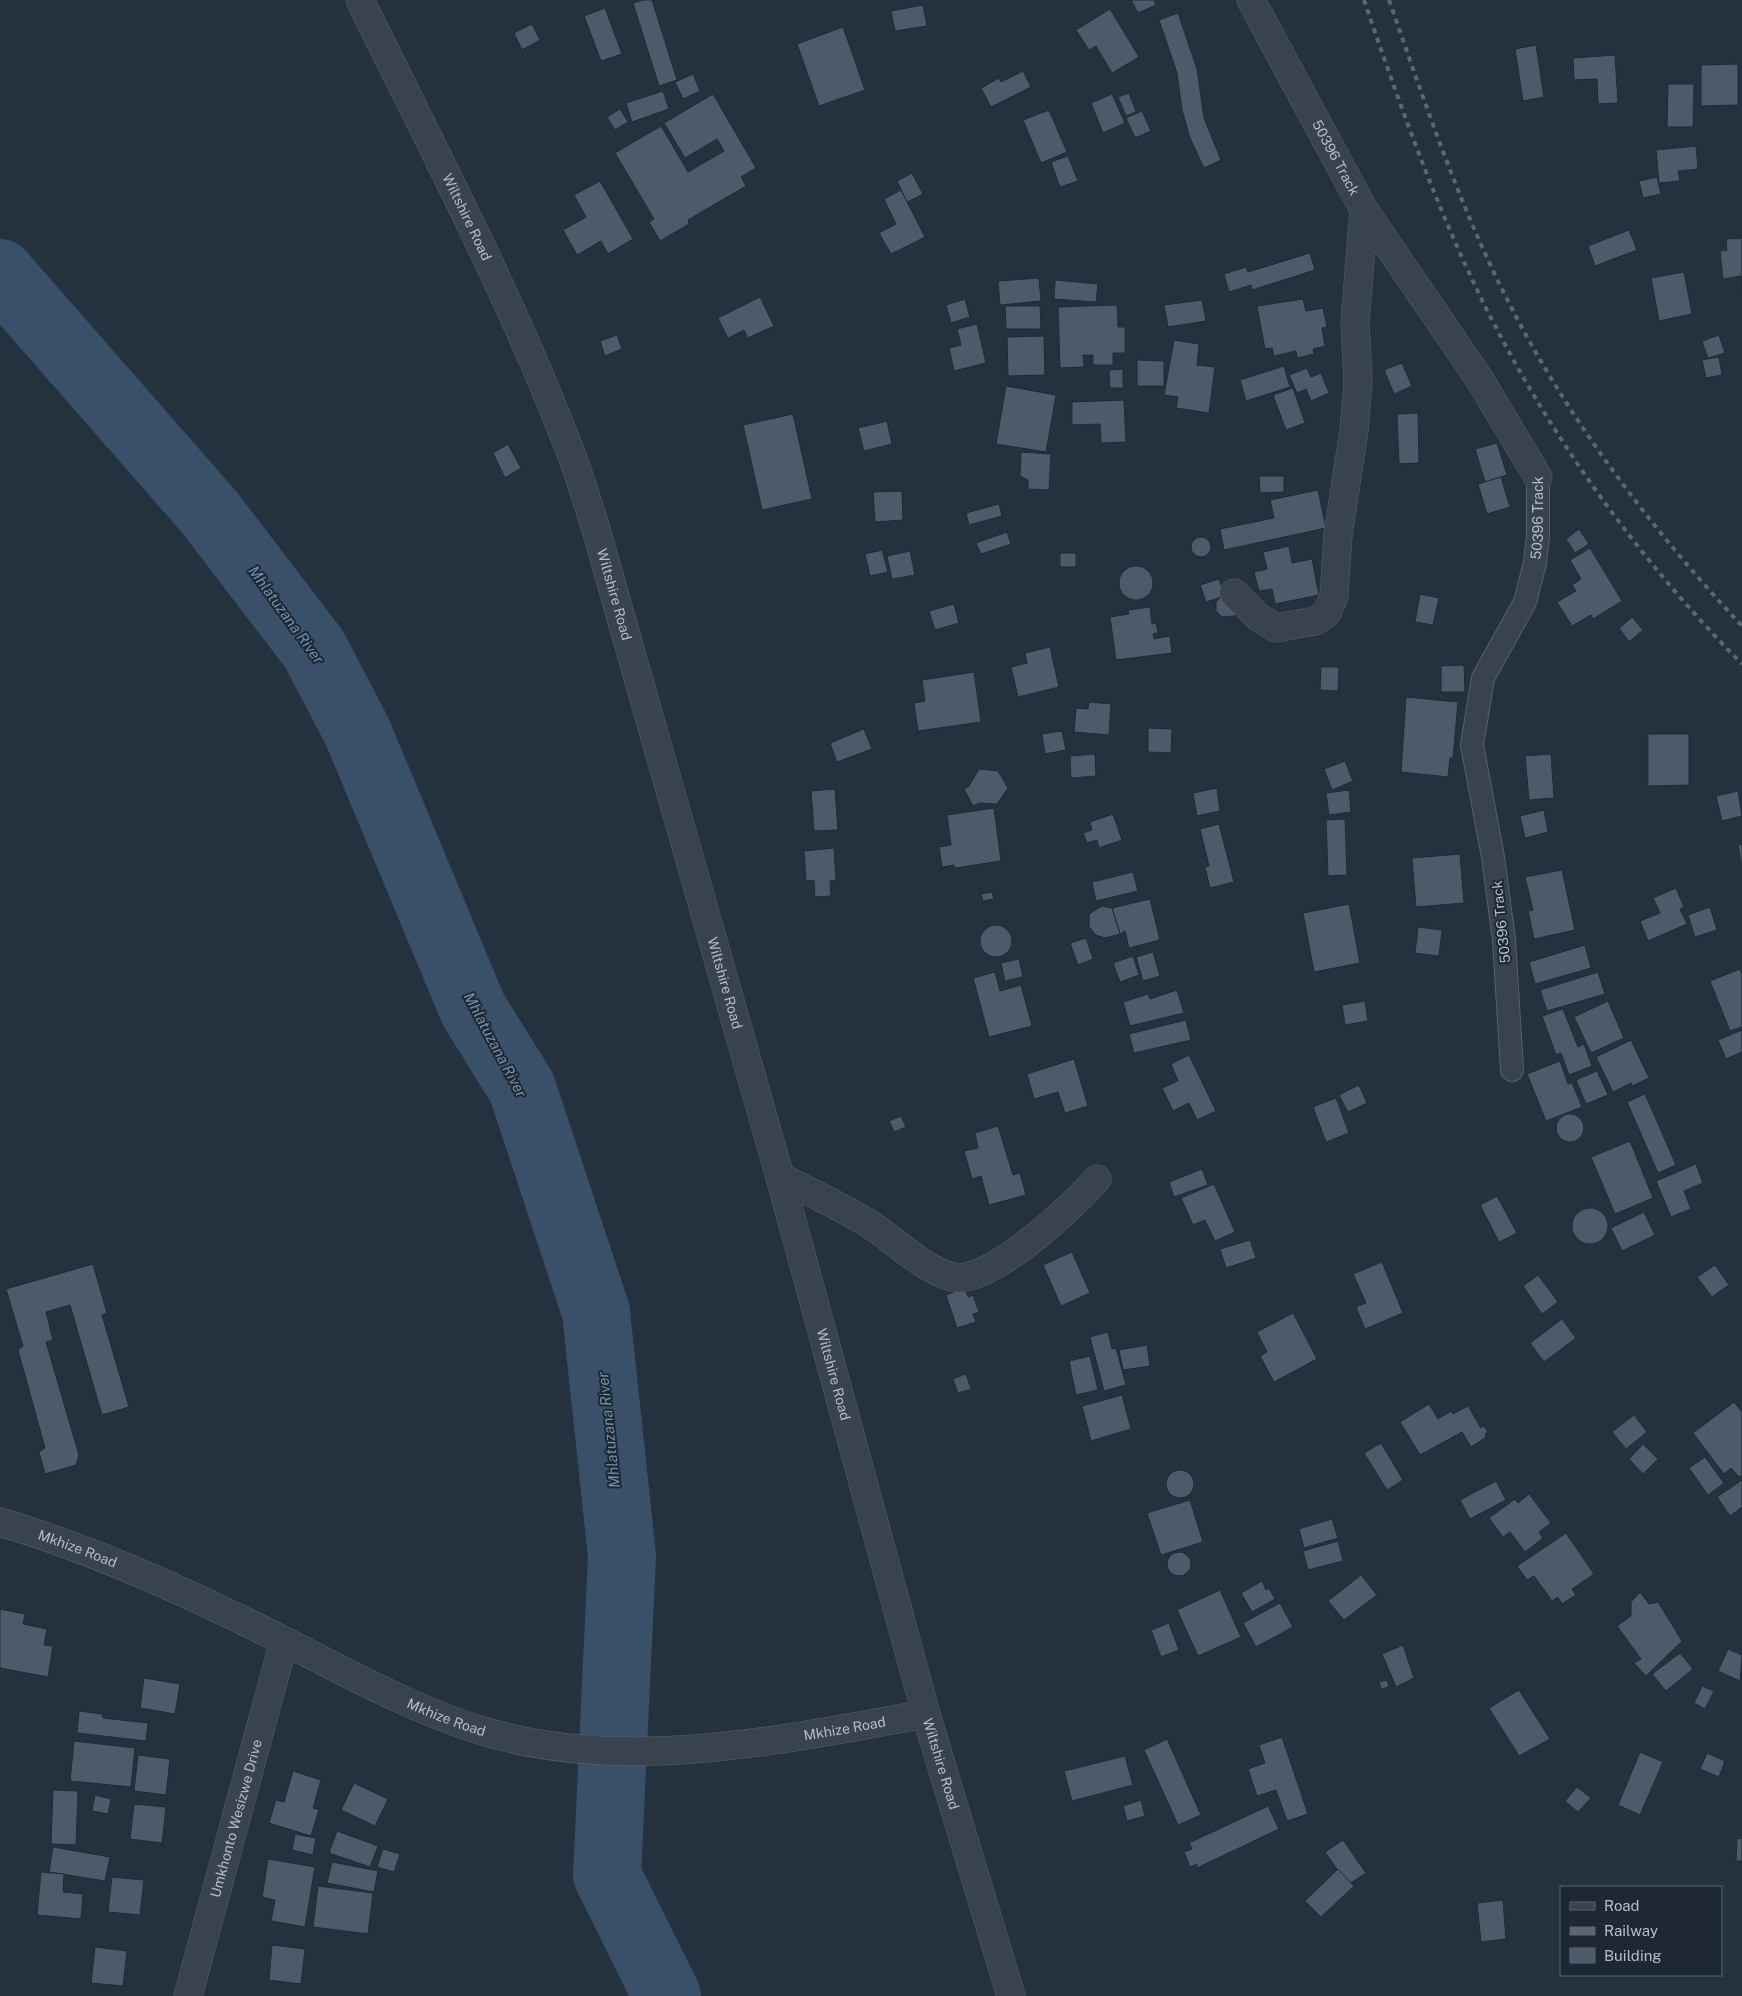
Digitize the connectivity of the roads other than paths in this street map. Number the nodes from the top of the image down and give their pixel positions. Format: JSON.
{"nodes":[{"id":1,"x":360,"y":0,"type":"edge"},
{"id":2,"x":1251,"y":0,"type":"edge"},
{"id":3,"x":1364,"y":210,"type":"junction"},
{"id":4,"x":1538,"y":477,"type":"joint"},
{"id":5,"x":1234,"y":593,"type":"dead end"},
{"id":6,"x":1512,"y":1070,"type":"dead end"},
{"id":7,"x":780,"y":1177,"type":"junction"},
{"id":8,"x":1097,"y":1179,"type":"dead end"},
{"id":9,"x":0,"y":1522,"type":"edge"},
{"id":10,"x":284,"y":1641,"type":"junction"},
{"id":11,"x":926,"y":1714,"type":"junction"},
{"id":12,"x":188,"y":1996,"type":"edge"},
{"id":13,"x":1011,"y":1996,"type":"edge"}],
"edges":[{"from":1,"to":7,"type":"street","name":"Wiltshire Road"},
{"from":2,"to":3,"type":"street","name":"50396 Track"},
{"from":3,"to":4,"type":"street","name":"50396 Track"},
{"from":3,"to":5,"type":"street"},
{"from":4,"to":6,"type":"lane","name":"50396 Track"},
{"from":7,"to":8,"type":"street"},
{"from":7,"to":11,"type":"street","name":"Wiltshire Road"},
{"from":9,"to":10,"type":"street","name":"Mkhize Road"},
{"from":10,"to":11,"type":"street","name":"Mkhize Road"},
{"from":10,"to":12,"type":"street","name":"Umkhonto Wesizwe Drive"},
{"from":11,"to":13,"type":"street","name":"Wiltshire Road"}]}
